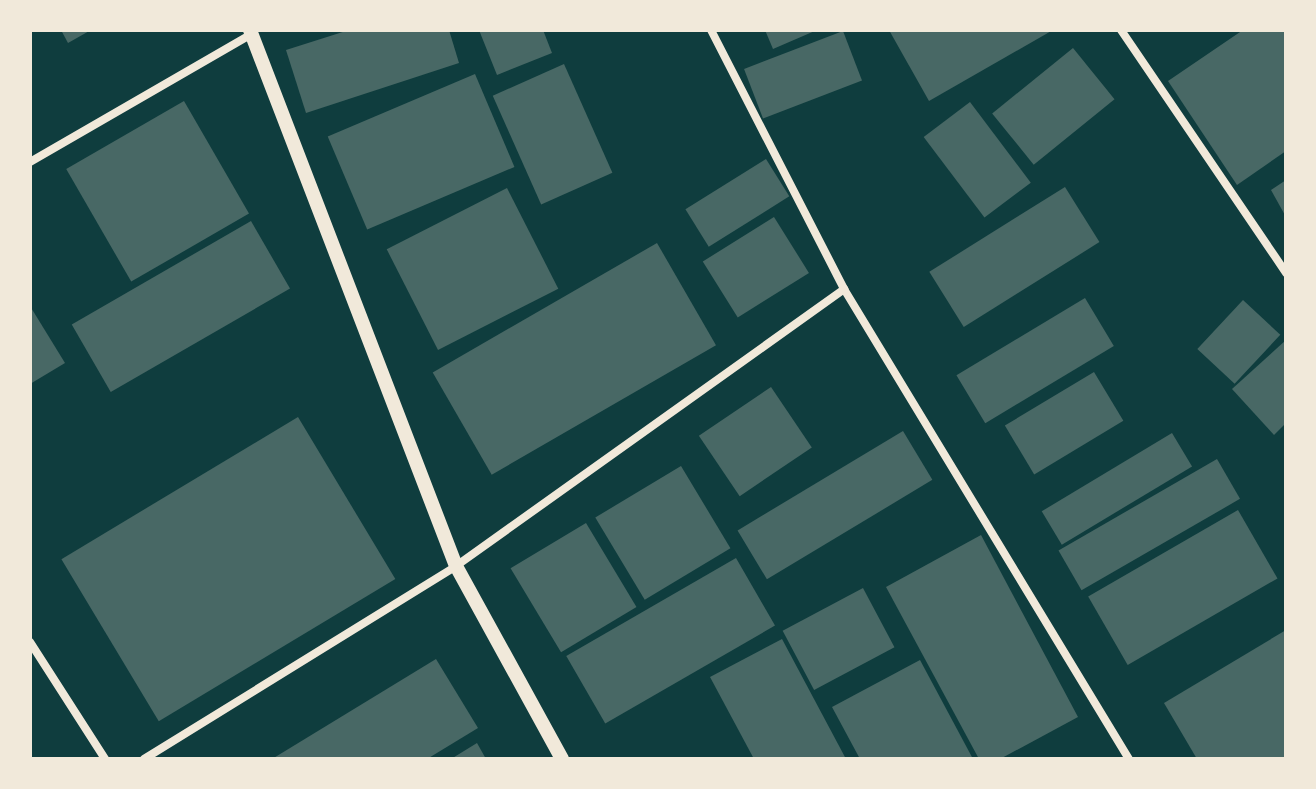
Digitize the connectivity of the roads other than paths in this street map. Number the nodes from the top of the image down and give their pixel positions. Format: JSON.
{"nodes":[{"id":1,"x":711,"y":30,"type":"edge"},
{"id":2,"x":1121,"y":30,"type":"edge"},
{"id":3,"x":251,"y":32,"type":"edge"},
{"id":4,"x":30,"y":162,"type":"edge"},
{"id":5,"x":1286,"y":273,"type":"edge"},
{"id":6,"x":844,"y":289,"type":"junction"},
{"id":7,"x":456,"y":566,"type":"junction"},
{"id":8,"x":30,"y":642,"type":"edge"},
{"id":9,"x":105,"y":759,"type":"edge"},
{"id":10,"x":144,"y":759,"type":"edge"},
{"id":11,"x":562,"y":759,"type":"edge"},
{"id":12,"x":1129,"y":759,"type":"edge"}],
"edges":[{"from":1,"to":6,"type":"street"},
{"from":2,"to":5,"type":"street"},
{"from":3,"to":4,"type":"street"},
{"from":3,"to":7,"type":"street"},
{"from":6,"to":7,"type":"street"},
{"from":6,"to":12,"type":"street"},
{"from":7,"to":10,"type":"street"},
{"from":7,"to":11,"type":"street"},
{"from":8,"to":9,"type":"street"}]}
